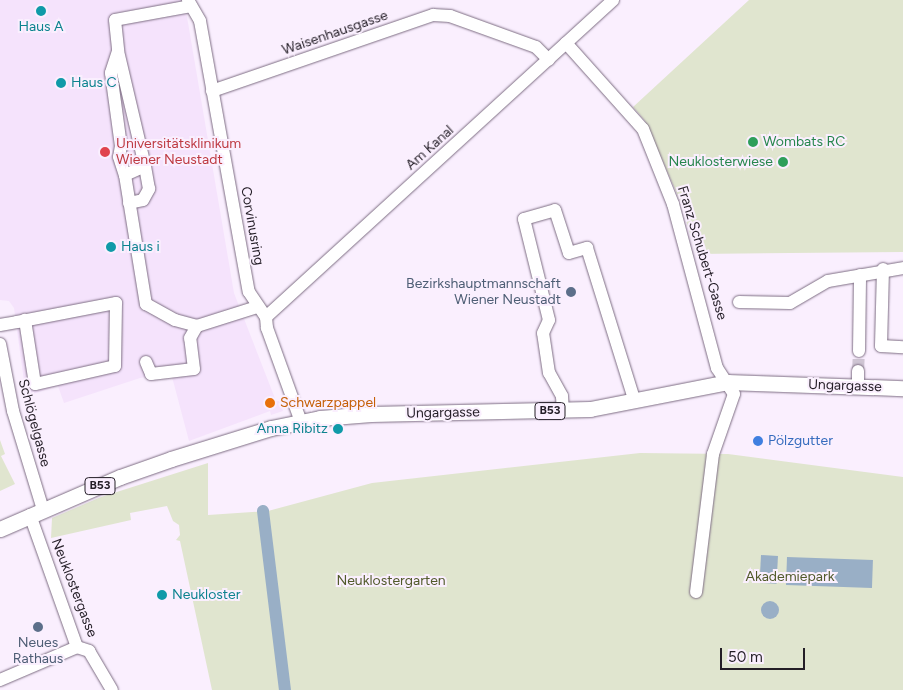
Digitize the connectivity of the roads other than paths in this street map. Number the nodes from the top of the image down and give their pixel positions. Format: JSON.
{"nodes":[{"id":1,"x":613,"y":0,"type":"edge"},
{"id":2,"x":189,"y":4,"type":"edge"},
{"id":3,"x":566,"y":43,"type":"junction"},
{"id":4,"x":118,"y":51,"type":"junction"},
{"id":5,"x":549,"y":60,"type":"junction"},
{"id":6,"x":212,"y":91,"type":"junction"},
{"id":7,"x":136,"y":141,"type":"junction"},
{"id":8,"x":122,"y":146,"type":"junction"},
{"id":9,"x":145,"y":166,"type":"junction"},
{"id":10,"x":125,"y":175,"type":"junction"},
{"id":11,"x":129,"y":203,"type":"junction"},
{"id":12,"x":903,"y":268,"type":"edge"},
{"id":13,"x":883,"y":269,"type":"junction"},
{"id":14,"x":860,"y":274,"type":"junction"},
{"id":15,"x":740,"y":302,"type":"dead end"},
{"id":16,"x":257,"y":307,"type":"junction"},
{"id":17,"x":266,"y":317,"type":"junction"},
{"id":18,"x":25,"y":320,"type":"junction"},
{"id":19,"x":0,"y":325,"type":"edge"},
{"id":20,"x":197,"y":326,"type":"junction"},
{"id":21,"x":0,"y":344,"type":"edge"},
{"id":22,"x":903,"y":347,"type":"edge"},
{"id":23,"x":859,"y":351,"type":"tunnel mouth"},
{"id":24,"x":146,"y":362,"type":"dead end"},
{"id":25,"x":727,"y":382,"type":"junction"},
{"id":26,"x":903,"y":388,"type":"edge"},
{"id":27,"x":635,"y":402,"type":"junction"},
{"id":28,"x":563,"y":411,"type":"junction"},
{"id":29,"x":301,"y":422,"type":"junction"},
{"id":30,"x":37,"y":513,"type":"junction"},
{"id":31,"x":0,"y":529,"type":"edge"},
{"id":32,"x":696,"y":592,"type":"dead end"},
{"id":33,"x":77,"y":647,"type":"junction"},
{"id":34,"x":0,"y":680,"type":"edge"},
{"id":35,"x":112,"y":690,"type":"edge"}],
"edges":[{"from":1,"to":3,"type":"street","name":"Am Kanal"},
{"from":2,"to":4,"type":"street"},
{"from":2,"to":6,"type":"street","name":"Corvinusring"},
{"from":3,"to":5,"type":"street","name":"Am Kanal"},
{"from":3,"to":25,"type":"street","name":"Franz Schubert-Gasse"},
{"from":4,"to":7,"type":"street"},
{"from":4,"to":8,"type":"street"},
{"from":5,"to":6,"type":"street","name":"Waisenhausgasse"},
{"from":5,"to":17,"type":"street","name":"Am Kanal"},
{"from":6,"to":16,"type":"street","name":"Corvinusring"},
{"from":7,"to":8,"type":"street"},
{"from":7,"to":9,"type":"street"},
{"from":8,"to":10,"type":"street"},
{"from":9,"to":10,"type":"street"},
{"from":9,"to":11,"type":"street"},
{"from":10,"to":11,"type":"street"},
{"from":11,"to":20,"type":"street"},
{"from":12,"to":13,"type":"street"},
{"from":13,"to":14,"type":"street"},
{"from":13,"to":22,"type":"street"},
{"from":14,"to":15,"type":"street"},
{"from":14,"to":23,"type":"street"},
{"from":16,"to":17,"type":"street","name":"Corvinusring"},
{"from":16,"to":20,"type":"street"},
{"from":17,"to":29,"type":"street","name":"Corvinusring"},
{"from":18,"to":18,"type":"street"},
{"from":18,"to":19,"type":"street"},
{"from":20,"to":24,"type":"street"},
{"from":21,"to":30,"type":"street","name":"Schlögelgasse"},
{"from":25,"to":26,"type":"main road","name":"Ungargasse","number":"B53"},
{"from":25,"to":27,"type":"main road","name":"Ungargasse","number":"B53"},
{"from":25,"to":32,"type":"street"},
{"from":27,"to":28,"type":"main road","name":"Ungargasse","number":"B53"},
{"from":27,"to":28,"type":"street"},
{"from":28,"to":29,"type":"main road","name":"Ungargasse","number":"B53"},
{"from":29,"to":30,"type":"main road","name":"Ungargasse","number":"B53"},
{"from":30,"to":31,"type":"main road","name":"Ungargasse","number":"B53"},
{"from":30,"to":33,"type":"street","name":"Neuklostergasse"},
{"from":33,"to":34,"type":"street"},
{"from":33,"to":35,"type":"street","name":"Neuklostergasse"}]}
